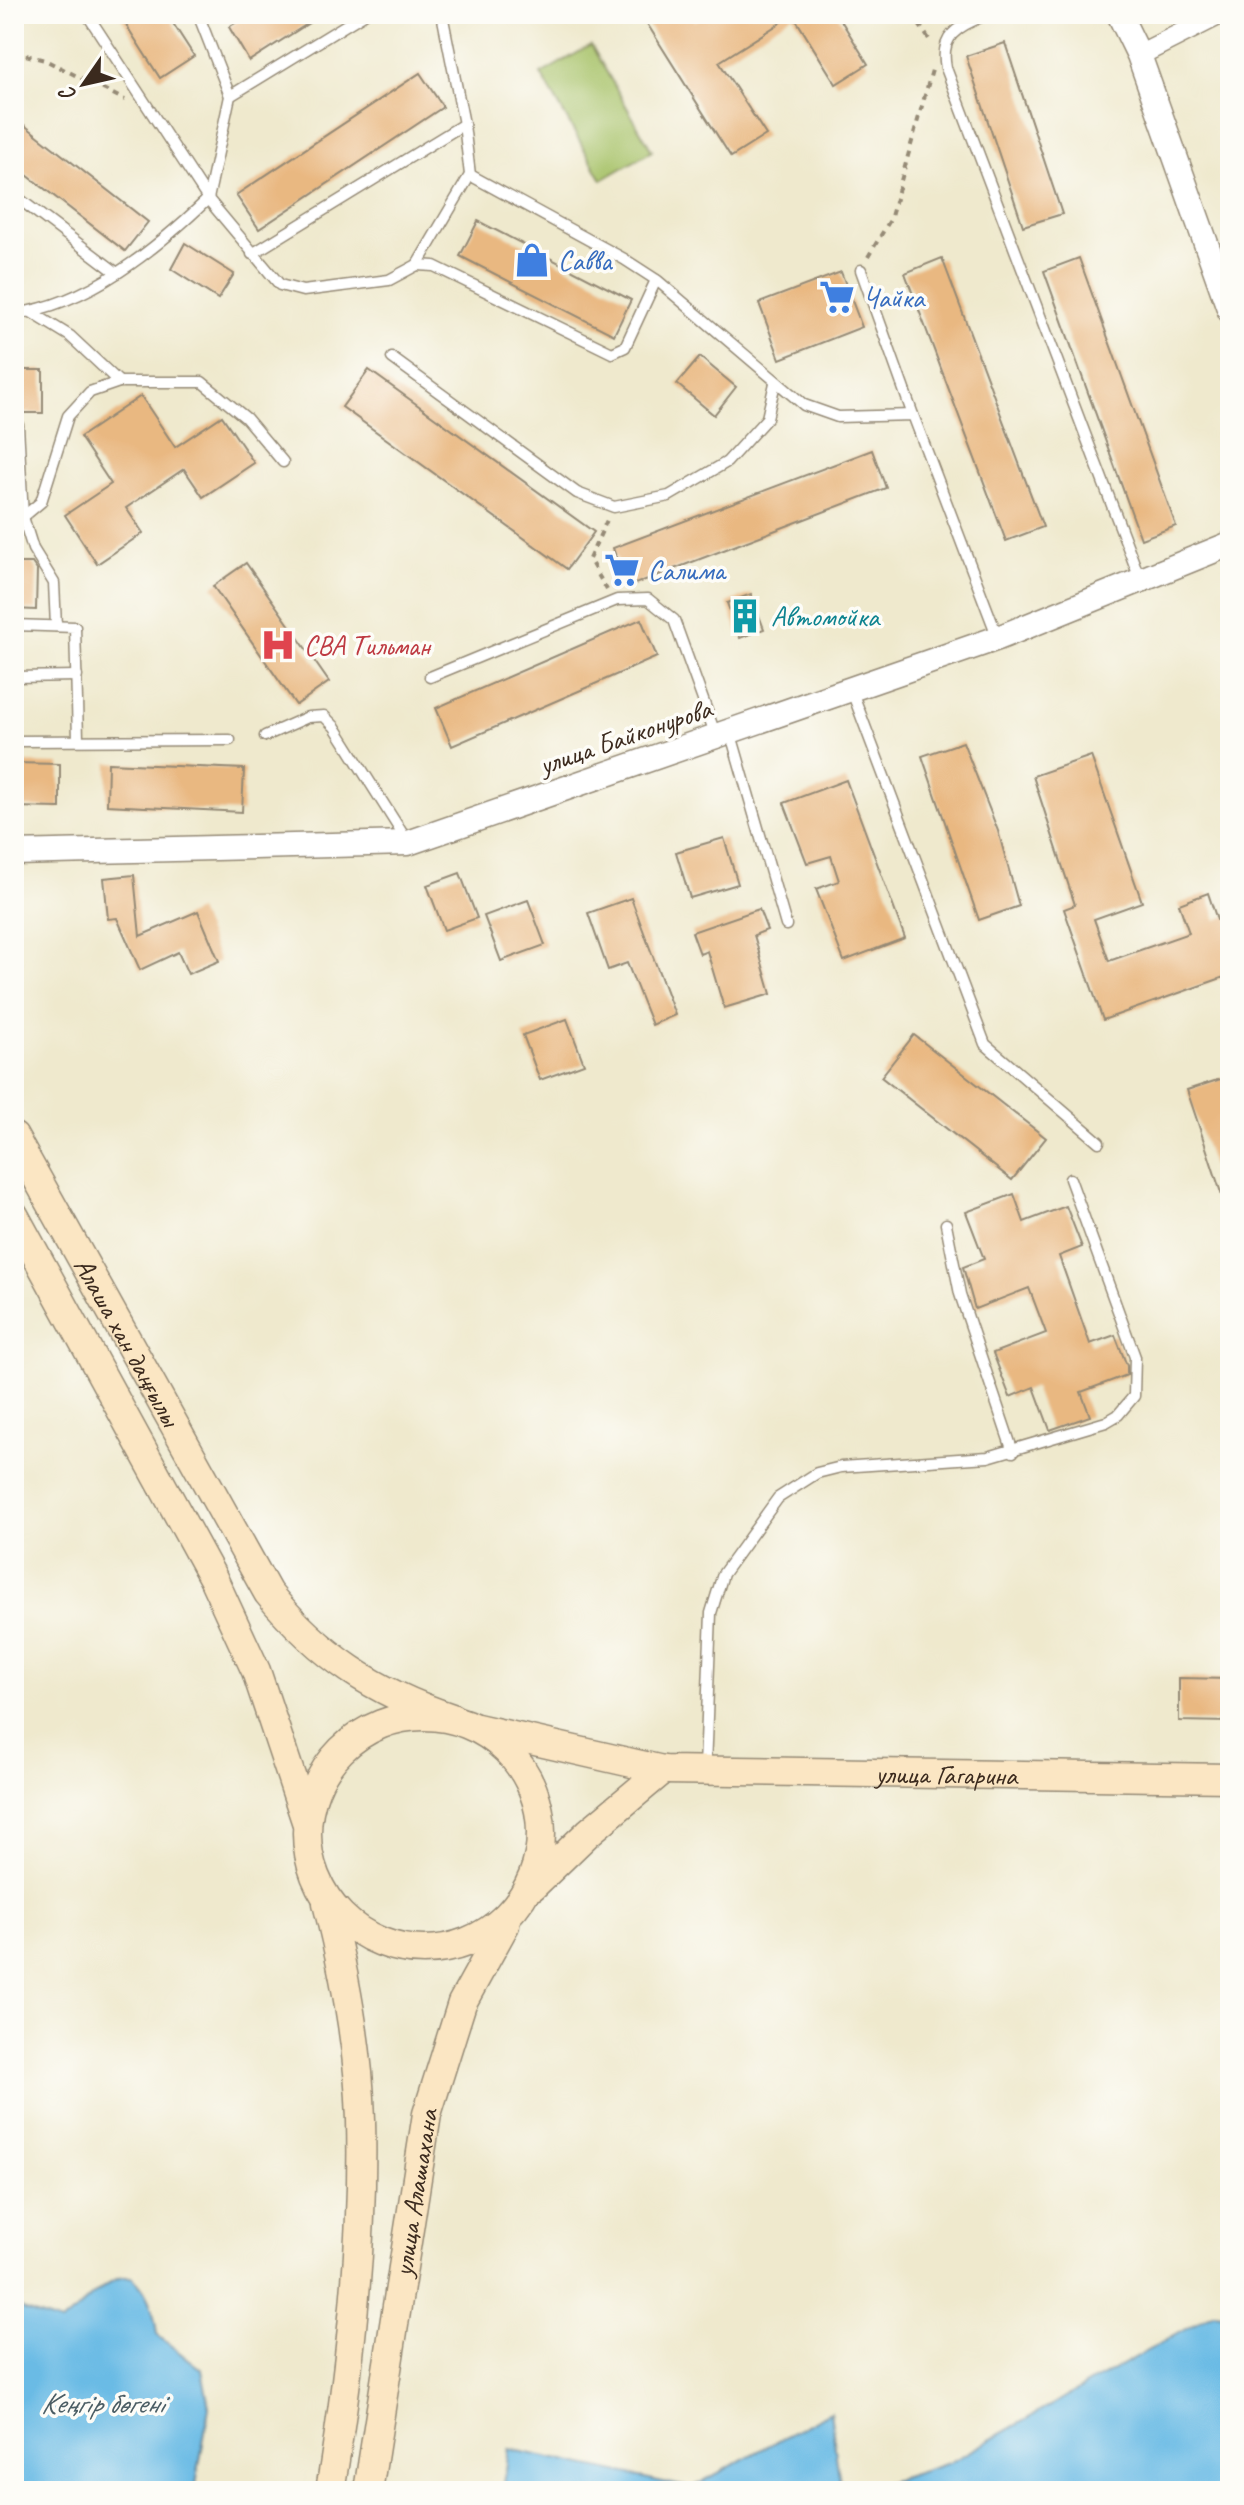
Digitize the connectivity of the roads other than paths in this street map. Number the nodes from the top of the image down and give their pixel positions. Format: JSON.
{"nodes":[{"id":1,"x":87,"y":14,"type":"edge"},
{"id":2,"x":198,"y":14,"type":"edge"},
{"id":3,"x":364,"y":14,"type":"edge"},
{"id":4,"x":442,"y":14,"type":"edge"},
{"id":5,"x":987,"y":14,"type":"edge"},
{"id":6,"x":1119,"y":14,"type":"edge"},
{"id":7,"x":1220,"y":14,"type":"edge"},
{"id":8,"x":1139,"y":55,"type":"junction"},
{"id":9,"x":230,"y":96,"type":"junction"},
{"id":10,"x":464,"y":124,"type":"junction"},
{"id":11,"x":470,"y":175,"type":"junction"},
{"id":12,"x":14,"y":195,"type":"edge"},
{"id":13,"x":208,"y":199,"type":"junction"},
{"id":14,"x":252,"y":254,"type":"junction"},
{"id":15,"x":417,"y":265,"type":"junction"},
{"id":16,"x":861,"y":270,"type":"road end"},
{"id":17,"x":117,"y":273,"type":"junction"},
{"id":18,"x":656,"y":280,"type":"junction"},
{"id":19,"x":1230,"y":311,"type":"edge"},
{"id":20,"x":31,"y":312,"type":"junction"},
{"id":21,"x":14,"y":314,"type":"edge"},
{"id":22,"x":392,"y":358,"type":"dead end"},
{"id":23,"x":119,"y":382,"type":"junction"},
{"id":24,"x":775,"y":383,"type":"junction"},
{"id":25,"x":913,"y":415,"type":"junction"},
{"id":26,"x":14,"y":425,"type":"edge"},
{"id":27,"x":283,"y":462,"type":"dead end"},
{"id":28,"x":23,"y":517,"type":"junction"},
{"id":29,"x":1230,"y":544,"type":"edge"},
{"id":30,"x":1140,"y":579,"type":"junction"},
{"id":31,"x":14,"y":625,"type":"edge"},
{"id":32,"x":56,"y":626,"type":"junction"},
{"id":33,"x":998,"y":638,"type":"junction"},
{"id":34,"x":77,"y":676,"type":"junction"},
{"id":35,"x":14,"y":677,"type":"edge"},
{"id":36,"x":430,"y":677,"type":"dead end"},
{"id":37,"x":851,"y":689,"type":"junction"},
{"id":38,"x":723,"y":734,"type":"junction"},
{"id":39,"x":265,"y":736,"type":"dead end"},
{"id":40,"x":78,"y":739,"type":"junction"},
{"id":41,"x":230,"y":740,"type":"dead end"},
{"id":42,"x":14,"y":741,"type":"edge"},
{"id":43,"x":408,"y":843,"type":"junction"},
{"id":44,"x":14,"y":853,"type":"edge"},
{"id":45,"x":786,"y":925,"type":"dead end"},
{"id":46,"x":14,"y":1137,"type":"edge"},
{"id":47,"x":1099,"y":1142,"type":"dead end"},
{"id":48,"x":1070,"y":1179,"type":"dead end"},
{"id":49,"x":14,"y":1215,"type":"edge"},
{"id":50,"x":946,"y":1224,"type":"dead end"},
{"id":51,"x":1013,"y":1452,"type":"junction"},
{"id":52,"x":464,"y":1723,"type":"junction"},
{"id":53,"x":663,"y":1770,"type":"junction"},
{"id":54,"x":705,"y":1770,"type":"junction"},
{"id":55,"x":1230,"y":1778,"type":"edge"},
{"id":56,"x":306,"y":1822,"type":"junction"},
{"id":57,"x":325,"y":1894,"type":"junction"},
{"id":58,"x":520,"y":1902,"type":"junction"},
{"id":59,"x":330,"y":2491,"type":"edge"},
{"id":60,"x":368,"y":2491,"type":"edge"}],
"edges":[{"from":1,"to":13,"type":"lane"},
{"from":2,"to":9,"type":"lane"},
{"from":3,"to":9,"type":"lane"},
{"from":4,"to":10,"type":"lane"},
{"from":5,"to":30,"type":"lane"},
{"from":6,"to":8,"type":"street"},
{"from":7,"to":8,"type":"street"},
{"from":8,"to":19,"type":"street"},
{"from":9,"to":13,"type":"lane"},
{"from":10,"to":11,"type":"lane"},
{"from":10,"to":14,"type":"lane"},
{"from":11,"to":15,"type":"lane"},
{"from":11,"to":18,"type":"lane"},
{"from":12,"to":17,"type":"lane"},
{"from":13,"to":14,"type":"lane"},
{"from":13,"to":17,"type":"lane"},
{"from":14,"to":15,"type":"lane"},
{"from":15,"to":18,"type":"lane"},
{"from":16,"to":25,"type":"lane"},
{"from":17,"to":20,"type":"lane"},
{"from":18,"to":24,"type":"lane"},
{"from":20,"to":21,"type":"lane"},
{"from":20,"to":23,"type":"lane"},
{"from":22,"to":24,"type":"lane"},
{"from":23,"to":27,"type":"lane"},
{"from":23,"to":28,"type":"lane"},
{"from":24,"to":25,"type":"lane"},
{"from":25,"to":33,"type":"lane"},
{"from":26,"to":28,"type":"lane"},
{"from":28,"to":32,"type":"lane"},
{"from":29,"to":30,"type":"street","name":"улица Байконурова"},
{"from":30,"to":33,"type":"street","name":"улица Байконурова"},
{"from":31,"to":32,"type":"lane"},
{"from":32,"to":34,"type":"lane"},
{"from":33,"to":37,"type":"street","name":"улица Байконурова"},
{"from":34,"to":35,"type":"lane"},
{"from":34,"to":40,"type":"lane"},
{"from":36,"to":38,"type":"lane"},
{"from":37,"to":38,"type":"street","name":"улица Байконурова"},
{"from":37,"to":47,"type":"lane"},
{"from":38,"to":43,"type":"street","name":"улица Байконурова"},
{"from":38,"to":45,"type":"lane"},
{"from":39,"to":43,"type":"lane"},
{"from":40,"to":41,"type":"lane"},
{"from":40,"to":42,"type":"lane"},
{"from":43,"to":44,"type":"street","name":"улица Байконурова"},
{"from":46,"to":52,"type":"main road","name":"Алаша хан даңғылы"},
{"from":48,"to":51,"type":"lane"},
{"from":49,"to":56,"type":"main road","name":"Алаша хан даңғылы"},
{"from":50,"to":51,"type":"lane"},
{"from":51,"to":54,"type":"lane"},
{"from":52,"to":53,"type":"main road","name":"улица Гагарина"},
{"from":52,"to":56,"type":"main road"},
{"from":52,"to":58,"type":"main road"},
{"from":53,"to":54,"type":"main road","name":"улица Гагарина"},
{"from":53,"to":58,"type":"main road"},
{"from":54,"to":55,"type":"main road","name":"улица Гагарина"},
{"from":56,"to":57,"type":"main road"},
{"from":57,"to":58,"type":"main road"},
{"from":57,"to":59,"type":"main road","name":"улица Алашахана"},
{"from":58,"to":60,"type":"main road","name":"улица Алашахана"}]}
